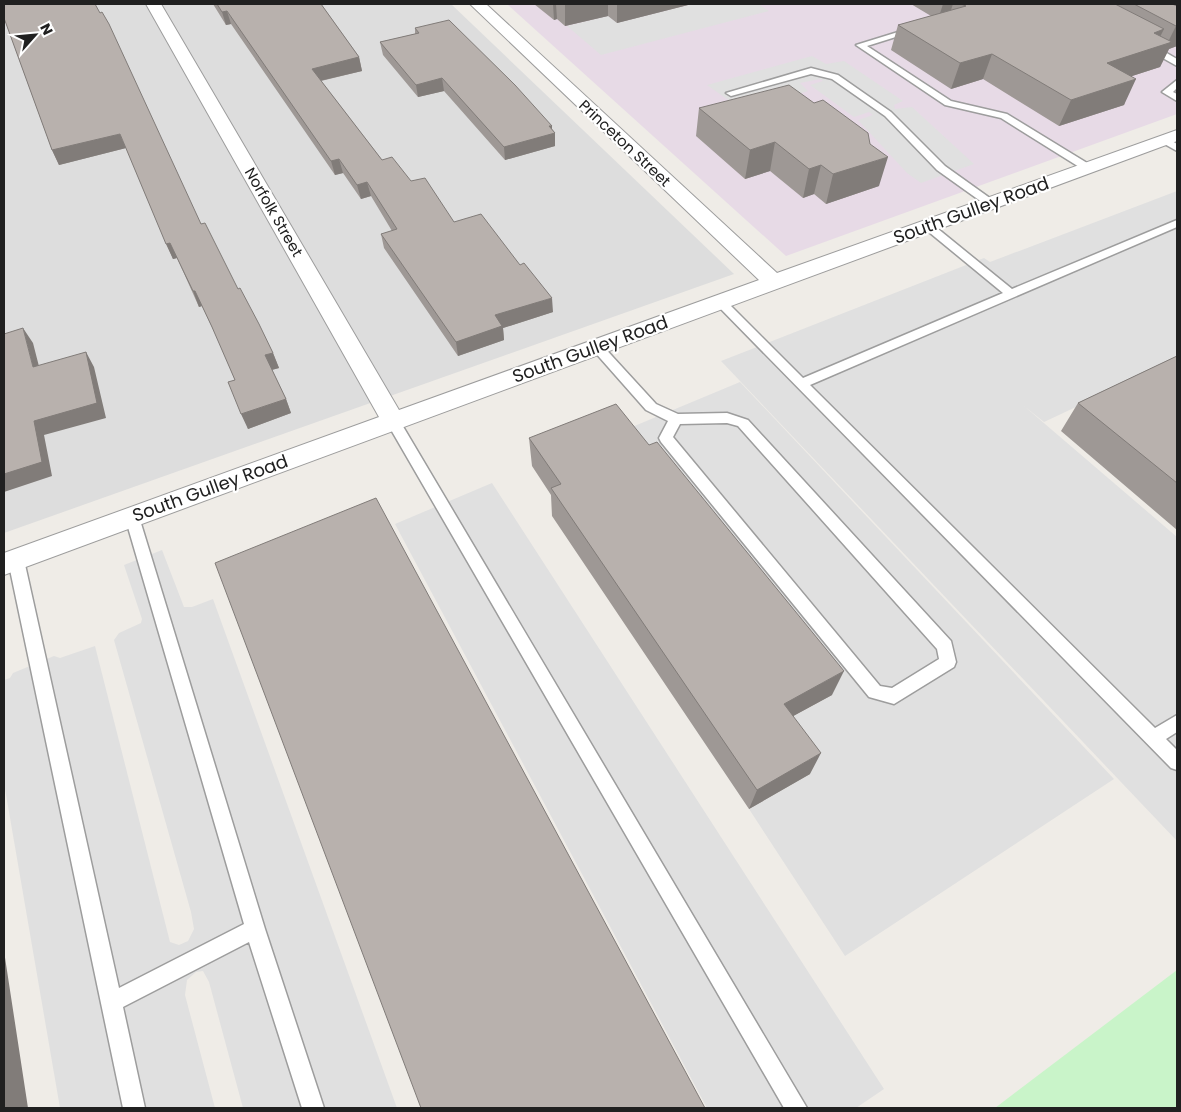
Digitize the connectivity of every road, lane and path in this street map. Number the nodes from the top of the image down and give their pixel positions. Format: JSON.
{"nodes":[{"id":1,"x":153,"y":4,"type":"edge"},
{"id":2,"x":477,"y":4,"type":"edge"},
{"id":3,"x":925,"y":27,"type":"edge"},
{"id":4,"x":1142,"y":44,"type":"edge"},
{"id":5,"x":1177,"y":63,"type":"edge"},
{"id":6,"x":1177,"y":83,"type":"edge"},
{"id":7,"x":731,"y":93,"type":"dead end"},
{"id":8,"x":1177,"y":98,"type":"edge"},
{"id":9,"x":1173,"y":141,"type":"edge"},
{"id":10,"x":1088,"y":168,"type":"junction"},
{"id":11,"x":990,"y":203,"type":"junction"},
{"id":12,"x":1177,"y":223,"type":"edge"},
{"id":13,"x":928,"y":226,"type":"junction"},
{"id":14,"x":774,"y":282,"type":"junction"},
{"id":15,"x":1011,"y":294,"type":"junction"},
{"id":16,"x":720,"y":302,"type":"junction"},
{"id":17,"x":597,"y":347,"type":"junction"},
{"id":18,"x":801,"y":384,"type":"junction"},
{"id":19,"x":676,"y":419,"type":"junction"},
{"id":20,"x":393,"y":421,"type":"junction"},
{"id":21,"x":132,"y":517,"type":"junction"},
{"id":22,"x":10,"y":562,"type":"edge"},
{"id":23,"x":1177,"y":723,"type":"edge"},
{"id":24,"x":1153,"y":738,"type":"junction"},
{"id":25,"x":1177,"y":762,"type":"edge"},
{"id":26,"x":255,"y":929,"type":"junction"},
{"id":27,"x":112,"y":1002,"type":"junction"},
{"id":28,"x":134,"y":1108,"type":"edge"},
{"id":29,"x":313,"y":1108,"type":"edge"},
{"id":30,"x":796,"y":1108,"type":"edge"}],
"edges":[{"from":1,"to":20,"type":"street","name":"Norfolk Street"},
{"from":2,"to":14,"type":"street","name":"Princeton Street"},
{"from":3,"to":10,"type":"lane"},
{"from":4,"to":5,"type":"lane"},
{"from":6,"to":8,"type":"lane"},
{"from":7,"to":11,"type":"lane"},
{"from":9,"to":10,"type":"street","name":"South Gulley Road"},
{"from":10,"to":11,"type":"street","name":"South Gulley Road"},
{"from":11,"to":13,"type":"street","name":"South Gulley Road"},
{"from":12,"to":15,"type":"lane"},
{"from":13,"to":14,"type":"street","name":"South Gulley Road"},
{"from":13,"to":15,"type":"lane"},
{"from":14,"to":16,"type":"street","name":"South Gulley Road"},
{"from":15,"to":18,"type":"lane"},
{"from":16,"to":17,"type":"street","name":"South Gulley Road"},
{"from":16,"to":18,"type":"lane"},
{"from":17,"to":19,"type":"lane"},
{"from":17,"to":20,"type":"street","name":"South Gulley Road"},
{"from":18,"to":24,"type":"lane"},
{"from":19,"to":19,"type":"lane"},
{"from":20,"to":21,"type":"street","name":"South Gulley Road"},
{"from":20,"to":30,"type":"lane"},
{"from":21,"to":22,"type":"street","name":"South Gulley Road"},
{"from":21,"to":26,"type":"lane"},
{"from":22,"to":27,"type":"lane"},
{"from":23,"to":24,"type":"lane"},
{"from":24,"to":25,"type":"lane"},
{"from":26,"to":27,"type":"lane"},
{"from":26,"to":29,"type":"lane"},
{"from":27,"to":28,"type":"lane"}]}
